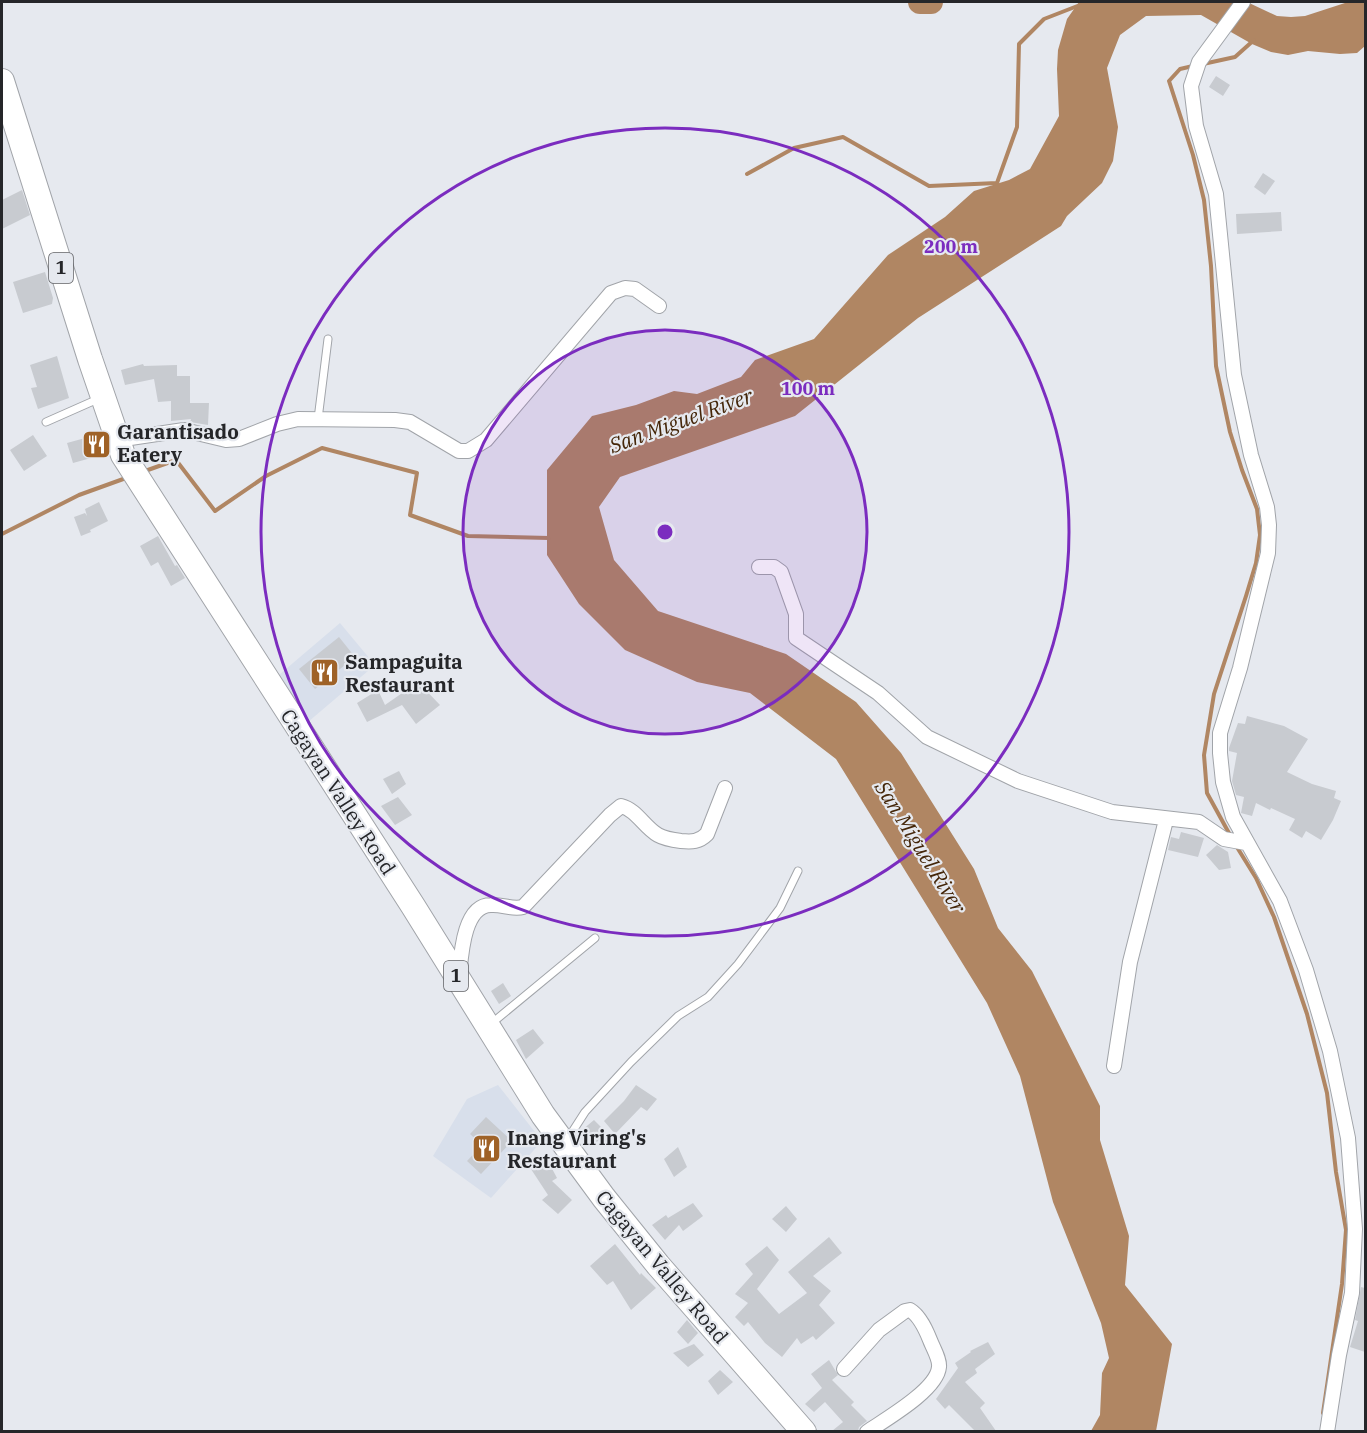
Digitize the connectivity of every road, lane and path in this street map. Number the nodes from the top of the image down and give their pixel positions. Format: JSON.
{"nodes":[{"id":1,"x":1244,"y":2,"type":"edge"},
{"id":2,"x":2,"y":81,"type":"edge"},
{"id":3,"x":659,"y":306,"type":"dead end"},
{"id":4,"x":328,"y":339,"type":"dead end"},
{"id":5,"x":103,"y":397,"type":"junction"},
{"id":6,"x":318,"y":419,"type":"junction"},
{"id":7,"x":46,"y":422,"type":"dead end"},
{"id":8,"x":120,"y":448,"type":"junction"},
{"id":9,"x":759,"y":567,"type":"dead end"},
{"id":10,"x":725,"y":788,"type":"dead end"},
{"id":11,"x":1166,"y":820,"type":"junction"},
{"id":12,"x":1246,"y":843,"type":"junction"},
{"id":13,"x":798,"y":871,"type":"dead end"},
{"id":14,"x":595,"y":938,"type":"dead end"},
{"id":15,"x":458,"y":979,"type":"junction"},
{"id":16,"x":488,"y":1026,"type":"junction"},
{"id":17,"x":1114,"y":1066,"type":"dead end"},
{"id":18,"x":564,"y":1145,"type":"junction"},
{"id":19,"x":844,"y":1369,"type":"dead end"},
{"id":20,"x":804,"y":1431,"type":"edge"},
{"id":21,"x":867,"y":1431,"type":"edge"},
{"id":22,"x":1327,"y":1431,"type":"edge"}],
"edges":[{"from":1,"to":12,"type":"street"},
{"from":2,"to":5,"type":"highway","name":"Cagayan Valley Road","number":"1"},
{"from":3,"to":6,"type":"street"},
{"from":4,"to":6,"type":"lane"},
{"from":5,"to":7,"type":"lane"},
{"from":5,"to":8,"type":"highway","name":"Cagayan Valley Road","number":"1"},
{"from":6,"to":8,"type":"street"},
{"from":8,"to":15,"type":"highway","name":"Cagayan Valley Road","number":"1"},
{"from":9,"to":11,"type":"street"},
{"from":10,"to":15,"type":"street"},
{"from":11,"to":12,"type":"street"},
{"from":11,"to":17,"type":"street"},
{"from":12,"to":22,"type":"street"},
{"from":13,"to":18,"type":"lane"},
{"from":14,"to":16,"type":"lane"},
{"from":15,"to":16,"type":"highway","name":"Cagayan Valley Road","number":"1"},
{"from":16,"to":18,"type":"highway","name":"Cagayan Valley Road","number":"1"},
{"from":18,"to":20,"type":"highway","name":"Cagayan Valley Road","number":"1"},
{"from":19,"to":21,"type":"street"}]}
